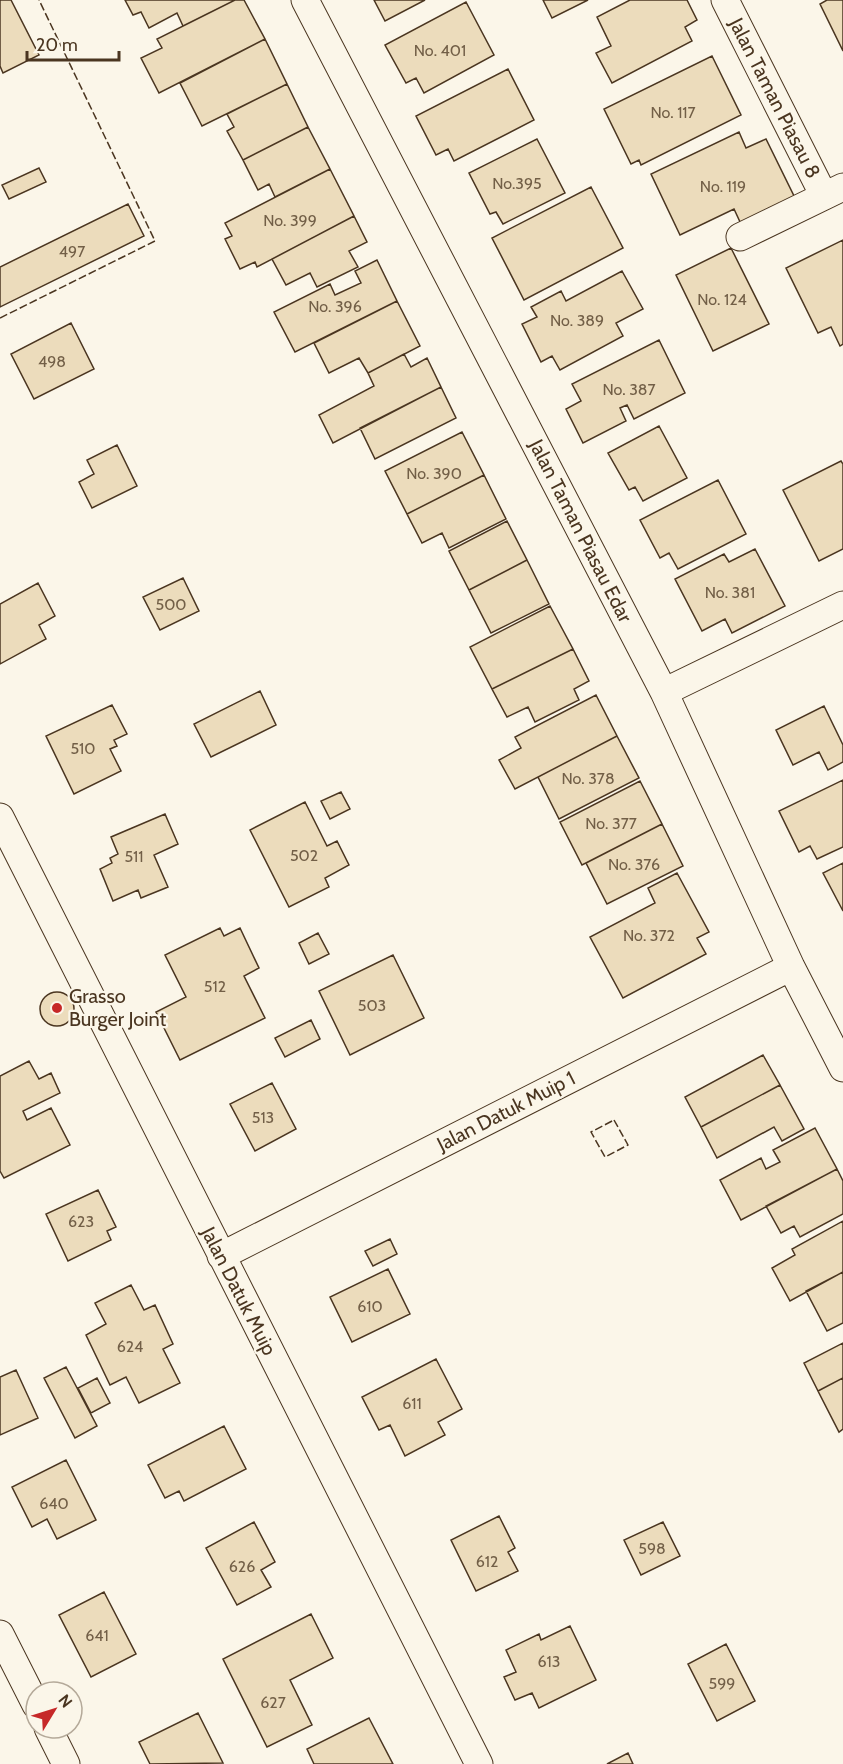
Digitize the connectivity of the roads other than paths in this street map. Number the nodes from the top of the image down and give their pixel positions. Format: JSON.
{"nodes":[{"id":1,"x":305,"y":0,"type":"edge"},
{"id":2,"x":726,"y":0,"type":"edge"},
{"id":3,"x":833,"y":191,"type":"edge"},
{"id":4,"x":740,"y":237,"type":"dead end"},
{"id":5,"x":843,"y":605,"type":"edge"},
{"id":6,"x":664,"y":692,"type":"junction"},
{"id":7,"x":0,"y":817,"type":"edge"},
{"id":8,"x":791,"y":967,"type":"junction"},
{"id":9,"x":843,"y":1068,"type":"edge"},
{"id":10,"x":221,"y":1256,"type":"junction"},
{"id":11,"x":0,"y":1634,"type":"edge"},
{"id":12,"x":24,"y":1681,"type":"edge"},
{"id":13,"x":54,"y":1740,"type":"edge"},
{"id":14,"x":66,"y":1764,"type":"edge"},
{"id":15,"x":479,"y":1764,"type":"edge"}],
"edges":[{"from":1,"to":6,"type":"street","name":"Jalan Taman Piasau Edar"},
{"from":2,"to":3,"type":"street","name":"Jalan Taman Piasau 8"},
{"from":3,"to":4,"type":"street"},
{"from":5,"to":6,"type":"street"},
{"from":6,"to":8,"type":"street","name":"Jalan Taman Piasau Edar"},
{"from":7,"to":10,"type":"street","name":"Jalan Datuk Muip"},
{"from":8,"to":9,"type":"street","name":"Jalan Taman Piasau Edar"},
{"from":8,"to":10,"type":"street","name":"Jalan Datuk Muip 1"},
{"from":10,"to":15,"type":"street","name":"Jalan Datuk Muip"},
{"from":11,"to":12,"type":"street"},
{"from":13,"to":14,"type":"street"}]}
